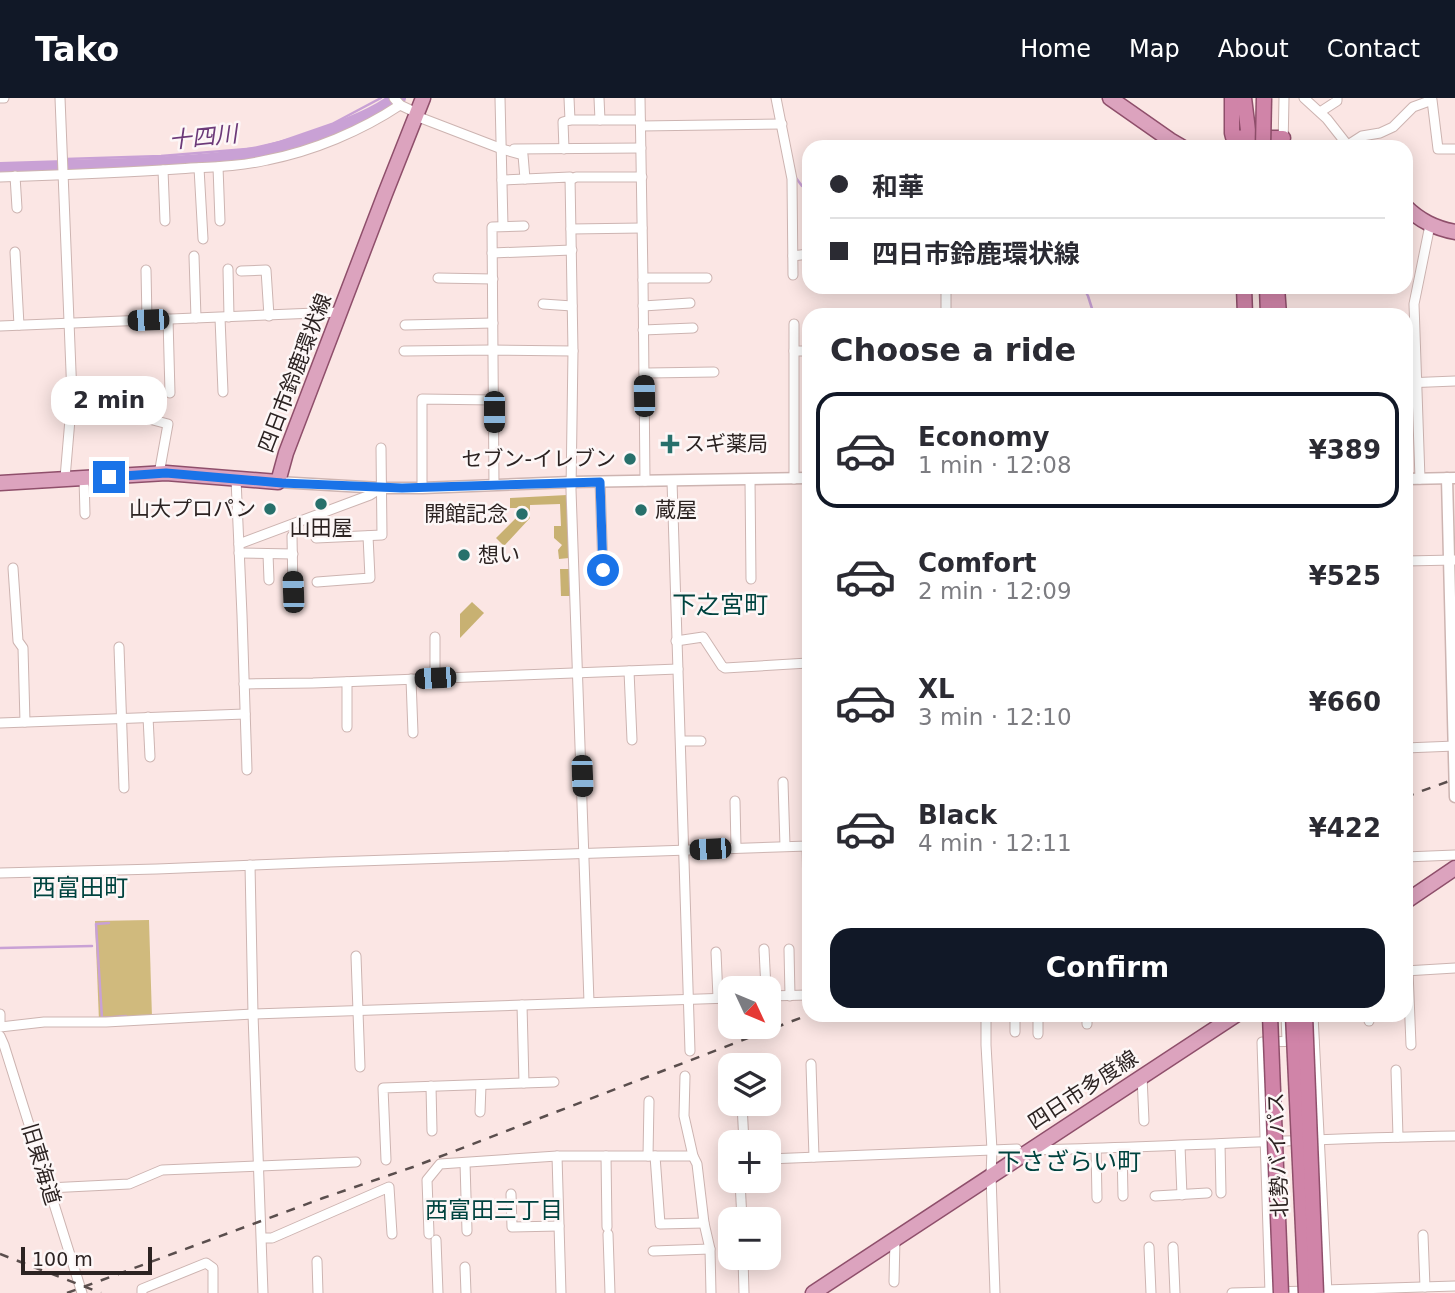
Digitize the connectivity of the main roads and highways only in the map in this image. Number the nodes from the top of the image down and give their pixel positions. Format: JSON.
{"nodes":[{"id":1,"x":423,"y":98,"type":"edge"},
{"id":2,"x":1110,"y":98,"type":"edge"},
{"id":3,"x":1233,"y":98,"type":"edge"},
{"id":4,"x":1244,"y":98,"type":"edge"},
{"id":5,"x":1264,"y":98,"type":"edge"},
{"id":6,"x":1170,"y":140,"type":"edge"},
{"id":7,"x":1243,"y":140,"type":"edge"},
{"id":8,"x":1250,"y":140,"type":"edge"},
{"id":9,"x":1264,"y":140,"type":"edge"},
{"id":10,"x":1413,"y":212,"type":"edge"},
{"id":11,"x":1455,"y":232,"type":"edge"},
{"id":12,"x":0,"y":483,"type":"edge"},
{"id":13,"x":1455,"y":868,"type":"edge"},
{"id":14,"x":1413,"y":897,"type":"edge"},
{"id":15,"x":1225,"y":1022,"type":"edge"},
{"id":16,"x":1270,"y":1022,"type":"edge"},
{"id":17,"x":1293,"y":1022,"type":"edge"},
{"id":18,"x":1304,"y":1022,"type":"edge"},
{"id":19,"x":1323,"y":1292,"type":"edge"},
{"id":20,"x":813,"y":1293,"type":"edge"},
{"id":21,"x":1274,"y":1293,"type":"edge"},
{"id":22,"x":1306,"y":1293,"type":"edge"}],
"edges":[{"from":1,"to":12,"type":"main road","name":"四日市鈴鹿環状線"},
{"from":2,"to":6,"type":"main road"},
{"from":3,"to":7,"type":"highway"},
{"from":4,"to":8,"type":"highway"},
{"from":5,"to":9,"type":"highway","bridge":true},
{"from":10,"to":11,"type":"main road"},
{"from":13,"to":14,"type":"main road"},
{"from":15,"to":20,"type":"main road","name":"四日市多度線"},
{"from":16,"to":21,"type":"highway","bridge":true},
{"from":17,"to":22,"type":"highway","name":"北勢バイパス","bridge":true},
{"from":18,"to":19,"type":"highway","bridge":true}]}
